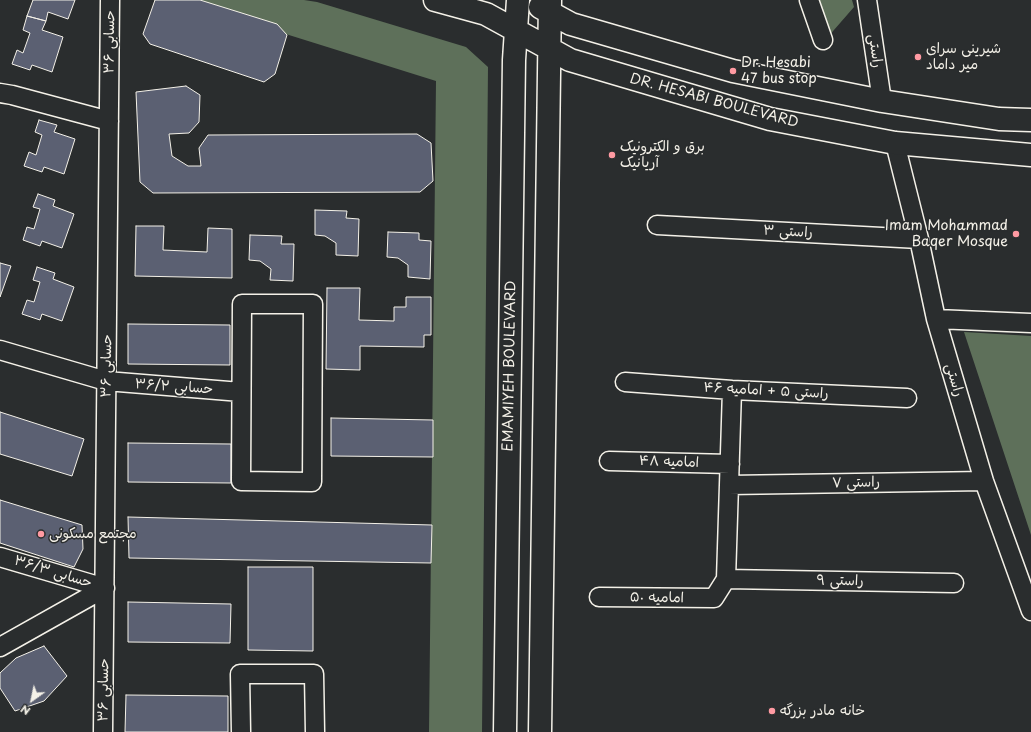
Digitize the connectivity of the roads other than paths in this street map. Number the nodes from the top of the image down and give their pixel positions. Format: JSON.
{"nodes":[{"id":1,"x":110,"y":0,"type":"edge"},
{"id":2,"x":435,"y":0,"type":"edge"},
{"id":3,"x":518,"y":0,"type":"edge"},
{"id":4,"x":527,"y":0,"type":"edge"},
{"id":5,"x":809,"y":0,"type":"edge"},
{"id":6,"x":867,"y":0,"type":"edge"},
{"id":7,"x":550,"y":6,"type":"edge"},
{"id":8,"x":516,"y":31,"type":"junction"},
{"id":9,"x":823,"y":40,"type":"dead end"},
{"id":10,"x":549,"y":49,"type":"junction"},
{"id":11,"x":0,"y":93,"type":"edge"},
{"id":12,"x":882,"y":101,"type":"junction"},
{"id":13,"x":1031,"y":120,"type":"edge"},
{"id":14,"x":109,"y":121,"type":"junction"},
{"id":15,"x":895,"y":143,"type":"junction"},
{"id":16,"x":1031,"y":155,"type":"edge"},
{"id":17,"x":657,"y":225,"type":"dead end"},
{"id":18,"x":919,"y":239,"type":"junction"},
{"id":19,"x":936,"y":319,"type":"junction"},
{"id":20,"x":1031,"y":323,"type":"edge"},
{"id":21,"x":0,"y":350,"type":"edge"},
{"id":22,"x":106,"y":382,"type":"junction"},
{"id":23,"x":625,"y":382,"type":"dead end"},
{"id":24,"x":732,"y":390,"type":"junction"},
{"id":25,"x":242,"y":392,"type":"junction"},
{"id":26,"x":907,"y":398,"type":"dead end"},
{"id":27,"x":609,"y":461,"type":"dead end"},
{"id":28,"x":730,"y":464,"type":"junction"},
{"id":29,"x":984,"y":481,"type":"junction"},
{"id":30,"x":729,"y":485,"type":"junction"},
{"id":31,"x":0,"y":556,"type":"edge"},
{"id":32,"x":726,"y":579,"type":"junction"},
{"id":33,"x":954,"y":583,"type":"dead end"},
{"id":34,"x":105,"y":588,"type":"junction"},
{"id":35,"x":599,"y":597,"type":"dead end"},
{"id":36,"x":1031,"y":611,"type":"edge"},
{"id":37,"x":0,"y":647,"type":"edge"},
{"id":38,"x":103,"y":732,"type":"edge"},
{"id":39,"x":241,"y":732,"type":"edge"},
{"id":40,"x":315,"y":732,"type":"edge"},
{"id":41,"x":505,"y":732,"type":"edge"},
{"id":42,"x":540,"y":732,"type":"edge"}],
"edges":[{"from":1,"to":14,"type":"street","name":"حسابی ۳۶"},
{"from":2,"to":8,"type":"main road","name":"DR. HESABI BOULEVARD"},
{"from":3,"to":8,"type":"main road","name":"EMAMIYEH BOULEVARD"},
{"from":4,"to":7,"type":"main road"},
{"from":5,"to":9,"type":"street"},
{"from":6,"to":12,"type":"street","name":"راستی"},
{"from":7,"to":10,"type":"main road"},
{"from":7,"to":12,"type":"main road"},
{"from":8,"to":10,"type":"main road","name":"DR. HESABI BOULEVARD"},
{"from":8,"to":41,"type":"main road","name":"EMAMIYEH BOULEVARD"},
{"from":10,"to":15,"type":"main road","name":"DR. HESABI BOULEVARD"},
{"from":10,"to":42,"type":"main road"},
{"from":11,"to":14,"type":"street"},
{"from":12,"to":13,"type":"main road"},
{"from":14,"to":22,"type":"street","name":"حسابی ۳۶"},
{"from":15,"to":16,"type":"main road","name":"DR. HESABI BOULEVARD"},
{"from":15,"to":18,"type":"street","name":"راستی"},
{"from":17,"to":18,"type":"street","name":"راستی ۳"},
{"from":18,"to":19,"type":"street","name":"راستی"},
{"from":19,"to":20,"type":"street"},
{"from":19,"to":29,"type":"street","name":"راستی"},
{"from":21,"to":22,"type":"street","name":"حسابی ۳۶/۲"},
{"from":22,"to":25,"type":"street","name":"حسابی ۳۶/۲"},
{"from":22,"to":34,"type":"street","name":"حسابی ۳۶"},
{"from":23,"to":24,"type":"street","name":"راستی ۵ + امامیه ۴۶"},
{"from":24,"to":26,"type":"street","name":"راستی ۵ + امامیه ۴۶"},
{"from":24,"to":28,"type":"street"},
{"from":25,"to":25,"type":"street"},
{"from":27,"to":28,"type":"street","name":"امامیه ۴۸"},
{"from":28,"to":30,"type":"street"},
{"from":29,"to":30,"type":"street","name":"راستی ۷"},
{"from":29,"to":36,"type":"street","name":"راستی"},
{"from":30,"to":32,"type":"street"},
{"from":31,"to":34,"type":"street","name":"حسابی ۳۶/۳"},
{"from":32,"to":33,"type":"street","name":"راستی ۹"},
{"from":32,"to":35,"type":"street","name":"امامیه ۵۰"},
{"from":34,"to":37,"type":"street"},
{"from":34,"to":38,"type":"street","name":"حسابی ۳۶"},
{"from":39,"to":40,"type":"street"}]}
